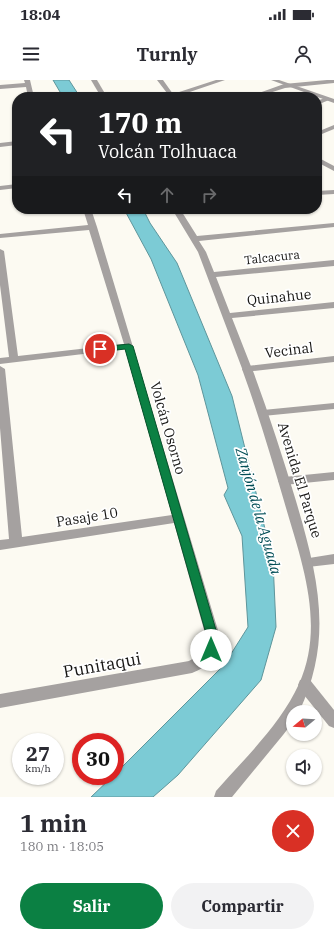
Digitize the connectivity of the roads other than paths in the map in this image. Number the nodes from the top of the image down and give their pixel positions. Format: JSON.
{"nodes":[{"id":1,"x":94,"y":80,"type":"edge"},
{"id":2,"x":160,"y":80,"type":"edge"},
{"id":3,"x":222,"y":80,"type":"edge"},
{"id":4,"x":274,"y":80,"type":"edge"},
{"id":5,"x":334,"y":81,"type":"edge"},
{"id":6,"x":27,"y":82,"type":"edge"},
{"id":7,"x":289,"y":85,"type":"junction"},
{"id":8,"x":0,"y":87,"type":"edge"},
{"id":9,"x":30,"y":92,"type":"edge"},
{"id":10,"x":101,"y":92,"type":"edge"},
{"id":11,"x":168,"y":92,"type":"edge"},
{"id":12,"x":187,"y":92,"type":"edge"},
{"id":13,"x":267,"y":92,"type":"edge"},
{"id":14,"x":308,"y":92,"type":"edge"},
{"id":15,"x":322,"y":97,"type":"edge"},
{"id":16,"x":332,"y":101,"type":"edge"},
{"id":17,"x":322,"y":102,"type":"edge"},
{"id":18,"x":334,"y":128,"type":"edge"},
{"id":19,"x":322,"y":132,"type":"edge"},
{"id":20,"x":12,"y":144,"type":"edge"},
{"id":21,"x":0,"y":145,"type":"edge"},
{"id":22,"x":322,"y":162,"type":"edge"},
{"id":23,"x":331,"y":166,"type":"edge"},
{"id":24,"x":12,"y":187,"type":"edge"},
{"id":25,"x":0,"y":188,"type":"edge"},
{"id":26,"x":334,"y":192,"type":"edge"},
{"id":27,"x":322,"y":193,"type":"edge"},
{"id":28,"x":88,"y":214,"type":"edge"},
{"id":29,"x":179,"y":214,"type":"edge"},
{"id":30,"x":334,"y":225,"type":"edge"},
{"id":31,"x":92,"y":227,"type":"junction"},
{"id":32,"x":0,"y":236,"type":"edge"},
{"id":33,"x":195,"y":239,"type":"junction"},
{"id":34,"x":0,"y":251,"type":"edge"},
{"id":35,"x":334,"y":263,"type":"edge"},
{"id":36,"x":212,"y":275,"type":"junction"},
{"id":37,"x":2,"y":287,"type":"edge"},
{"id":38,"x":334,"y":305,"type":"edge"},
{"id":39,"x":227,"y":316,"type":"junction"},
{"id":40,"x":129,"y":346,"type":"junction"},
{"id":41,"x":14,"y":359,"type":"junction"},
{"id":42,"x":334,"y":359,"type":"edge"},
{"id":43,"x":0,"y":361,"type":"edge"},
{"id":44,"x":0,"y":369,"type":"edge"},
{"id":45,"x":247,"y":369,"type":"junction"},
{"id":46,"x":334,"y":406,"type":"edge"},
{"id":47,"x":263,"y":412,"type":"junction"},
{"id":48,"x":3,"y":446,"type":"edge"},
{"id":49,"x":334,"y":476,"type":"edge"},
{"id":50,"x":284,"y":481,"type":"junction"},
{"id":51,"x":179,"y":518,"type":"junction"},
{"id":52,"x":16,"y":543,"type":"junction"},
{"id":53,"x":0,"y":545,"type":"edge"},
{"id":54,"x":334,"y":559,"type":"edge"},
{"id":55,"x":308,"y":562,"type":"junction"},
{"id":56,"x":208,"y":656,"type":"joint"},
{"id":57,"x":305,"y":685,"type":"junction"},
{"id":58,"x":0,"y":701,"type":"edge"},
{"id":59,"x":334,"y":720,"type":"edge"},
{"id":60,"x":222,"y":797,"type":"edge"}],
"edges":[{"from":1,"to":10,"type":"street"},
{"from":2,"to":11,"type":"street"},
{"from":3,"to":12,"type":"street"},
{"from":4,"to":7,"type":"street"},
{"from":5,"to":7,"type":"street"},
{"from":6,"to":8,"type":"street"},
{"from":6,"to":9,"type":"street"},
{"from":7,"to":13,"type":"street"},
{"from":7,"to":14,"type":"street"},
{"from":15,"to":16,"type":"street"},
{"from":16,"to":17,"type":"street"},
{"from":18,"to":19,"type":"street"},
{"from":20,"to":21,"type":"street"},
{"from":22,"to":23,"type":"street"},
{"from":24,"to":25,"type":"street"},
{"from":26,"to":27,"type":"street"},
{"from":28,"to":31,"type":"street","name":"Volcán Osorno"},
{"from":29,"to":33,"type":"street","name":"Avenida El Parque"},
{"from":30,"to":33,"type":"street"},
{"from":31,"to":32,"type":"street"},
{"from":31,"to":40,"type":"street","name":"Volcán Osorno"},
{"from":33,"to":36,"type":"street","name":"Avenida El Parque"},
{"from":34,"to":37,"type":"street"},
{"from":35,"to":36,"type":"street","name":"Talcacura"},
{"from":36,"to":39,"type":"street","name":"Avenida El Parque"},
{"from":37,"to":41,"type":"street"},
{"from":38,"to":39,"type":"street","name":"Quinahue"},
{"from":39,"to":45,"type":"street","name":"Avenida El Parque"},
{"from":40,"to":41,"type":"street"},
{"from":40,"to":51,"type":"street","name":"Volcán Osorno"},
{"from":41,"to":43,"type":"street"},
{"from":42,"to":45,"type":"street","name":"Vecinal"},
{"from":44,"to":48,"type":"street"},
{"from":45,"to":47,"type":"street","name":"Avenida El Parque"},
{"from":46,"to":47,"type":"street"},
{"from":47,"to":50,"type":"street","name":"Avenida El Parque"},
{"from":48,"to":52,"type":"street"},
{"from":49,"to":50,"type":"street"},
{"from":50,"to":55,"type":"street","name":"Avenida El Parque"},
{"from":51,"to":52,"type":"street","name":"Pasaje 10"},
{"from":51,"to":56,"type":"street","name":"Volcán Osorno"},
{"from":52,"to":53,"type":"street","name":"Pasaje 10"},
{"from":54,"to":55,"type":"street"},
{"from":55,"to":57,"type":"street","name":"Avenida El Parque"},
{"from":56,"to":58,"type":"street","name":"Punitaqui"},
{"from":57,"to":59,"type":"street"},
{"from":57,"to":60,"type":"street","name":"Avenida El Parque"}]}
